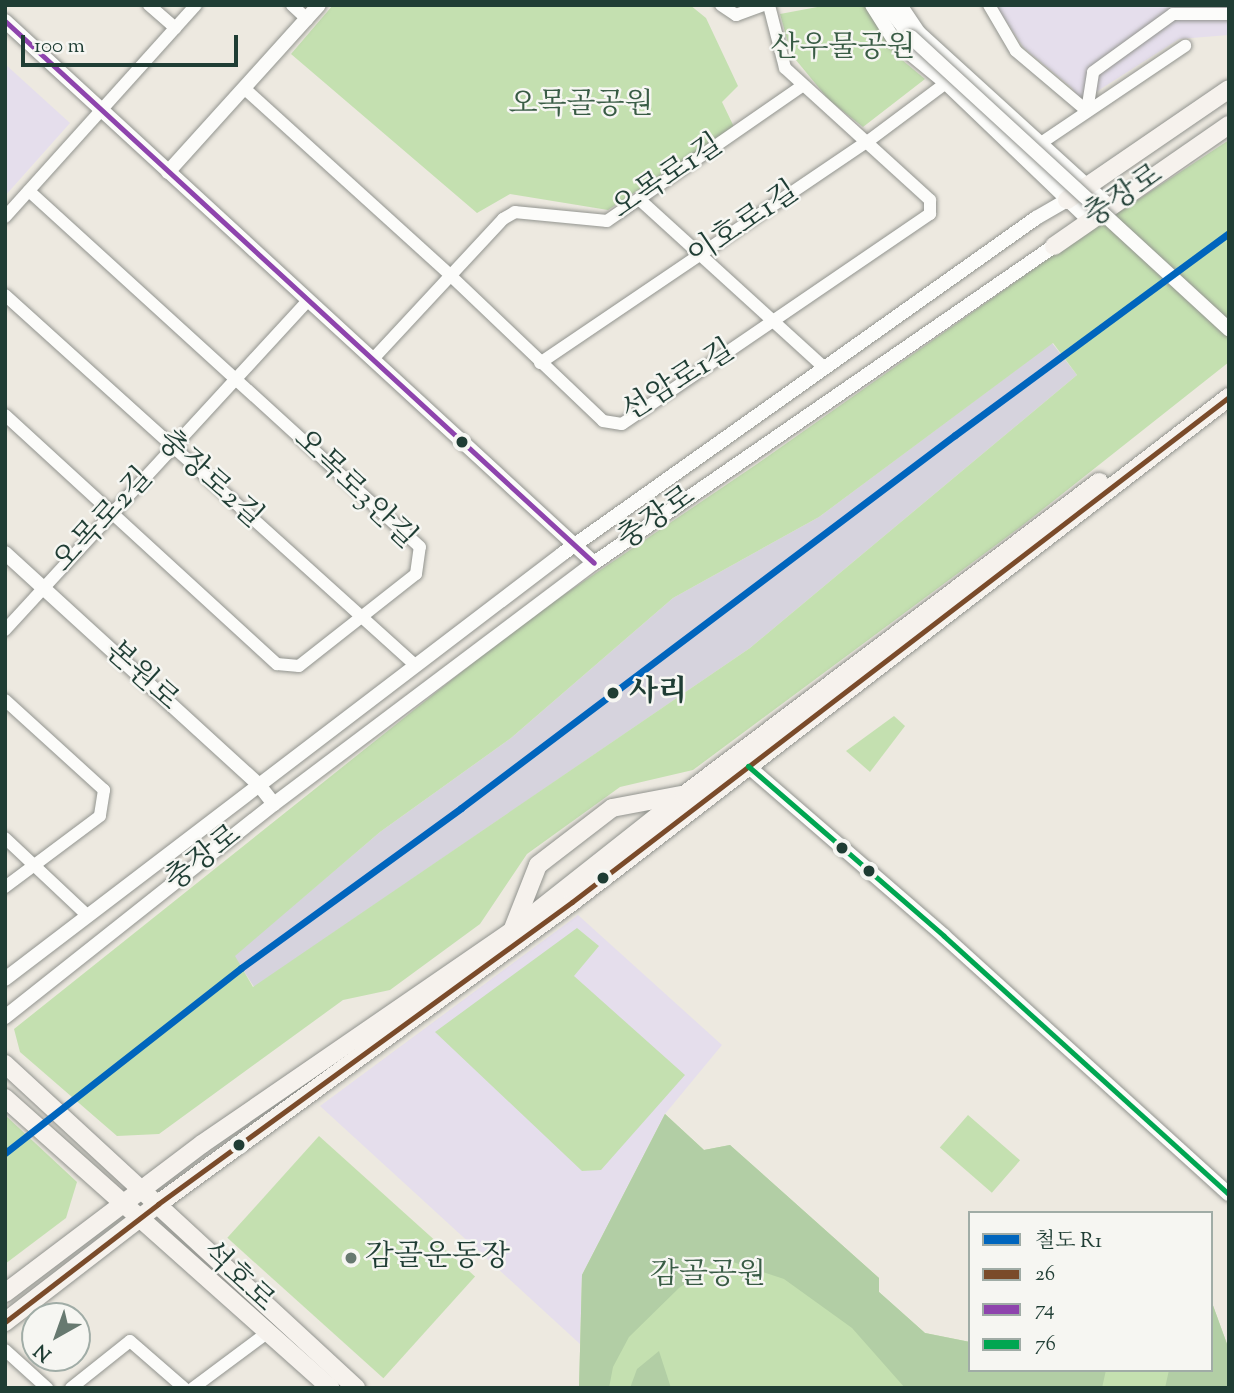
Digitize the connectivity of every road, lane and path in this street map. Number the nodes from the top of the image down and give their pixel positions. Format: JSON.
{"nodes":[{"id":1,"x":149,"y":5,"type":"edge"},
{"id":2,"x":197,"y":5,"type":"edge"},
{"id":3,"x":292,"y":5,"type":"edge"},
{"id":4,"x":319,"y":5,"type":"edge"},
{"id":5,"x":721,"y":5,"type":"edge"},
{"id":6,"x":763,"y":5,"type":"edge"},
{"id":7,"x":769,"y":5,"type":"edge"},
{"id":8,"x":872,"y":5,"type":"edge"},
{"id":9,"x":886,"y":5,"type":"edge"},
{"id":10,"x":900,"y":5,"type":"edge"},
{"id":11,"x":989,"y":5,"type":"edge"},
{"id":12,"x":1229,"y":14,"type":"edge"},
{"id":13,"x":307,"y":19,"type":"junction"},
{"id":14,"x":5,"y":21,"type":"edge"},
{"id":15,"x":174,"y":28,"type":"junction"},
{"id":16,"x":1185,"y":46,"type":"dead end"},
{"id":17,"x":946,"y":83,"type":"junction"},
{"id":18,"x":802,"y":86,"type":"junction"},
{"id":19,"x":244,"y":89,"type":"junction"},
{"id":20,"x":1229,"y":89,"type":"edge"},
{"id":21,"x":102,"y":110,"type":"junction"},
{"id":22,"x":1087,"y":111,"type":"junction"},
{"id":23,"x":1229,"y":125,"type":"edge"},
{"id":24,"x":867,"y":142,"type":"junction"},
{"id":25,"x":1041,"y":143,"type":"junction"},
{"id":26,"x":168,"y":172,"type":"junction"},
{"id":27,"x":1089,"y":186,"type":"junction"},
{"id":28,"x":29,"y":191,"type":"junction"},
{"id":29,"x":639,"y":199,"type":"junction"},
{"id":30,"x":1067,"y":200,"type":"junction"},
{"id":31,"x":1110,"y":206,"type":"junction"},
{"id":32,"x":5,"y":217,"type":"edge"},
{"id":33,"x":1089,"y":220,"type":"junction"},
{"id":34,"x":1054,"y":246,"type":"joint"},
{"id":35,"x":701,"y":254,"type":"junction"},
{"id":36,"x":451,"y":276,"type":"junction"},
{"id":37,"x":5,"y":295,"type":"edge"},
{"id":38,"x":307,"y":300,"type":"junction"},
{"id":39,"x":773,"y":322,"type":"junction"},
{"id":40,"x":1229,"y":329,"type":"edge"},
{"id":41,"x":373,"y":359,"type":"junction"},
{"id":42,"x":540,"y":363,"type":"junction"},
{"id":43,"x":825,"y":368,"type":"junction"},
{"id":44,"x":235,"y":378,"type":"junction"},
{"id":45,"x":1229,"y":385,"type":"edge"},
{"id":46,"x":1229,"y":397,"type":"edge"},
{"id":47,"x":5,"y":415,"type":"edge"},
{"id":48,"x":173,"y":447,"type":"junction"},
{"id":49,"x":113,"y":513,"type":"junction"},
{"id":50,"x":576,"y":545,"type":"junction"},
{"id":51,"x":5,"y":554,"type":"edge"},
{"id":52,"x":594,"y":563,"type":"junction"},
{"id":53,"x":43,"y":588,"type":"junction"},
{"id":54,"x":361,"y":618,"type":"junction"},
{"id":55,"x":5,"y":630,"type":"edge"},
{"id":56,"x":414,"y":664,"type":"junction"},
{"id":57,"x":5,"y":700,"type":"edge"},
{"id":58,"x":748,"y":766,"type":"junction"},
{"id":59,"x":259,"y":785,"type":"junction"},
{"id":60,"x":684,"y":795,"type":"junction"},
{"id":61,"x":274,"y":804,"type":"junction"},
{"id":62,"x":5,"y":838,"type":"edge"},
{"id":63,"x":35,"y":865,"type":"junction"},
{"id":64,"x":5,"y":887,"type":"edge"},
{"id":65,"x":88,"y":916,"type":"junction"},
{"id":66,"x":512,"y":931,"type":"junction"},
{"id":67,"x":5,"y":979,"type":"edge"},
{"id":68,"x":5,"y":1017,"type":"edge"},
{"id":69,"x":5,"y":1064,"type":"edge"},
{"id":70,"x":5,"y":1098,"type":"edge"},
{"id":71,"x":142,"y":1191,"type":"junction"},
{"id":72,"x":1229,"y":1194,"type":"edge"},
{"id":73,"x":124,"y":1203,"type":"junction"},
{"id":74,"x":158,"y":1204,"type":"junction"},
{"id":75,"x":140,"y":1218,"type":"junction"},
{"id":76,"x":5,"y":1293,"type":"edge"},
{"id":77,"x":5,"y":1322,"type":"edge"},
{"id":78,"x":268,"y":1332,"type":"junction"},
{"id":79,"x":5,"y":1350,"type":"edge"},
{"id":80,"x":47,"y":1388,"type":"edge"},
{"id":81,"x":71,"y":1388,"type":"edge"},
{"id":82,"x":184,"y":1388,"type":"edge"},
{"id":83,"x":192,"y":1388,"type":"edge"},
{"id":84,"x":330,"y":1388,"type":"edge"},
{"id":85,"x":356,"y":1388,"type":"edge"}],
"edges":[{"from":1,"to":15,"type":"street"},
{"from":2,"to":15,"type":"street"},
{"from":3,"to":13,"type":"street"},
{"from":4,"to":13,"type":"street"},
{"from":5,"to":6,"type":"street"},
{"from":7,"to":18,"type":"street","name":"선암로1길"},
{"from":8,"to":17,"type":"street"},
{"from":9,"to":40,"type":"street","bridge":true},
{"from":10,"to":25,"type":"street"},
{"from":11,"to":22,"type":"street"},
{"from":12,"to":22,"type":"street"},
{"from":13,"to":19,"type":"street"},
{"from":14,"to":21,"type":"street"},
{"from":15,"to":21,"type":"street"},
{"from":16,"to":22,"type":"street"},
{"from":17,"to":24,"type":"street","name":"이호로1길"},
{"from":17,"to":30,"type":"street"},
{"from":18,"to":24,"type":"street","name":"선암로1길"},
{"from":18,"to":29,"type":"street","name":"오목로1길"},
{"from":19,"to":26,"type":"street"},
{"from":19,"to":36,"type":"street","name":"선암로1길"},
{"from":20,"to":27,"type":"main road","name":"충장로"},
{"from":21,"to":26,"type":"street"},
{"from":21,"to":28,"type":"street"},
{"from":22,"to":25,"type":"street"},
{"from":23,"to":31,"type":"main road","name":"충장로"},
{"from":24,"to":35,"type":"street","name":"이호로1길"},
{"from":24,"to":39,"type":"street","name":"선암로1길"},
{"from":25,"to":27,"type":"street"},
{"from":26,"to":38,"type":"street"},
{"from":27,"to":30,"type":"main road","name":"충장로"},
{"from":27,"to":31,"type":"street"},
{"from":28,"to":32,"type":"street"},
{"from":28,"to":44,"type":"street","name":"오목로3안길"},
{"from":29,"to":35,"type":"street"},
{"from":29,"to":36,"type":"street","name":"오목로1길"},
{"from":30,"to":33,"type":"street"},
{"from":30,"to":43,"type":"street","name":"충장로"},
{"from":31,"to":33,"type":"main road","name":"충장로"},
{"from":33,"to":34,"type":"main road","name":"충장로"},
{"from":34,"to":52,"type":"street","name":"충장로"},
{"from":35,"to":39,"type":"street"},
{"from":35,"to":42,"type":"street","name":"이호로1길"},
{"from":36,"to":41,"type":"street","name":"오목로1길"},
{"from":36,"to":42,"type":"street","name":"선암로1길"},
{"from":37,"to":48,"type":"street","name":"충장로2길"},
{"from":38,"to":41,"type":"street"},
{"from":38,"to":44,"type":"street","name":"오목로2길"},
{"from":39,"to":42,"type":"street","name":"선암로1길"},
{"from":39,"to":43,"type":"street"},
{"from":41,"to":50,"type":"street"},
{"from":43,"to":50,"type":"street","name":"충장로"},
{"from":44,"to":48,"type":"street","name":"오목로2길"},
{"from":44,"to":54,"type":"street","name":"오목로3안길"},
{"from":45,"to":60,"type":"main road"},
{"from":46,"to":58,"type":"main road"},
{"from":47,"to":49,"type":"street","name":"오목로3안길"},
{"from":48,"to":49,"type":"street","name":"오목로2길"},
{"from":48,"to":54,"type":"street","name":"충장로2길"},
{"from":49,"to":53,"type":"street","name":"오목로2길"},
{"from":49,"to":54,"type":"street","name":"오목로3안길"},
{"from":50,"to":52,"type":"street"},
{"from":50,"to":56,"type":"street","name":"충장로"},
{"from":51,"to":53,"type":"street","name":"본원로"},
{"from":52,"to":61,"type":"street","name":"충장로"},
{"from":53,"to":55,"type":"street","name":"오목로2길"},
{"from":53,"to":59,"type":"street","name":"본원로"},
{"from":54,"to":56,"type":"street","name":"충장로2길"},
{"from":56,"to":59,"type":"street","name":"충장로"},
{"from":57,"to":63,"type":"street"},
{"from":58,"to":72,"type":"street"},
{"from":58,"to":74,"type":"main road"},
{"from":59,"to":61,"type":"street","name":"본원로"},
{"from":59,"to":65,"type":"street","name":"충장로"},
{"from":60,"to":66,"type":"main road"},
{"from":60,"to":66,"type":"main road"},
{"from":61,"to":68,"type":"street","name":"충장로"},
{"from":62,"to":63,"type":"street"},
{"from":63,"to":64,"type":"street"},
{"from":63,"to":65,"type":"street"},
{"from":65,"to":67,"type":"street","name":"충장로"},
{"from":66,"to":71,"type":"main road"},
{"from":69,"to":71,"type":"main road","name":"석호로"},
{"from":70,"to":73,"type":"main road","name":"석호로"},
{"from":71,"to":73,"type":"main road"},
{"from":71,"to":74,"type":"main road","name":"석호로"},
{"from":73,"to":75,"type":"main road","name":"석호로"},
{"from":73,"to":76,"type":"main road"},
{"from":74,"to":75,"type":"main road"},
{"from":74,"to":85,"type":"main road","name":"석호로"},
{"from":75,"to":77,"type":"main road"},
{"from":75,"to":78,"type":"main road","name":"석호로"},
{"from":78,"to":83,"type":"street"},
{"from":78,"to":84,"type":"main road","name":"석호로"},
{"from":79,"to":80,"type":"street"},
{"from":81,"to":82,"type":"street"}]}
